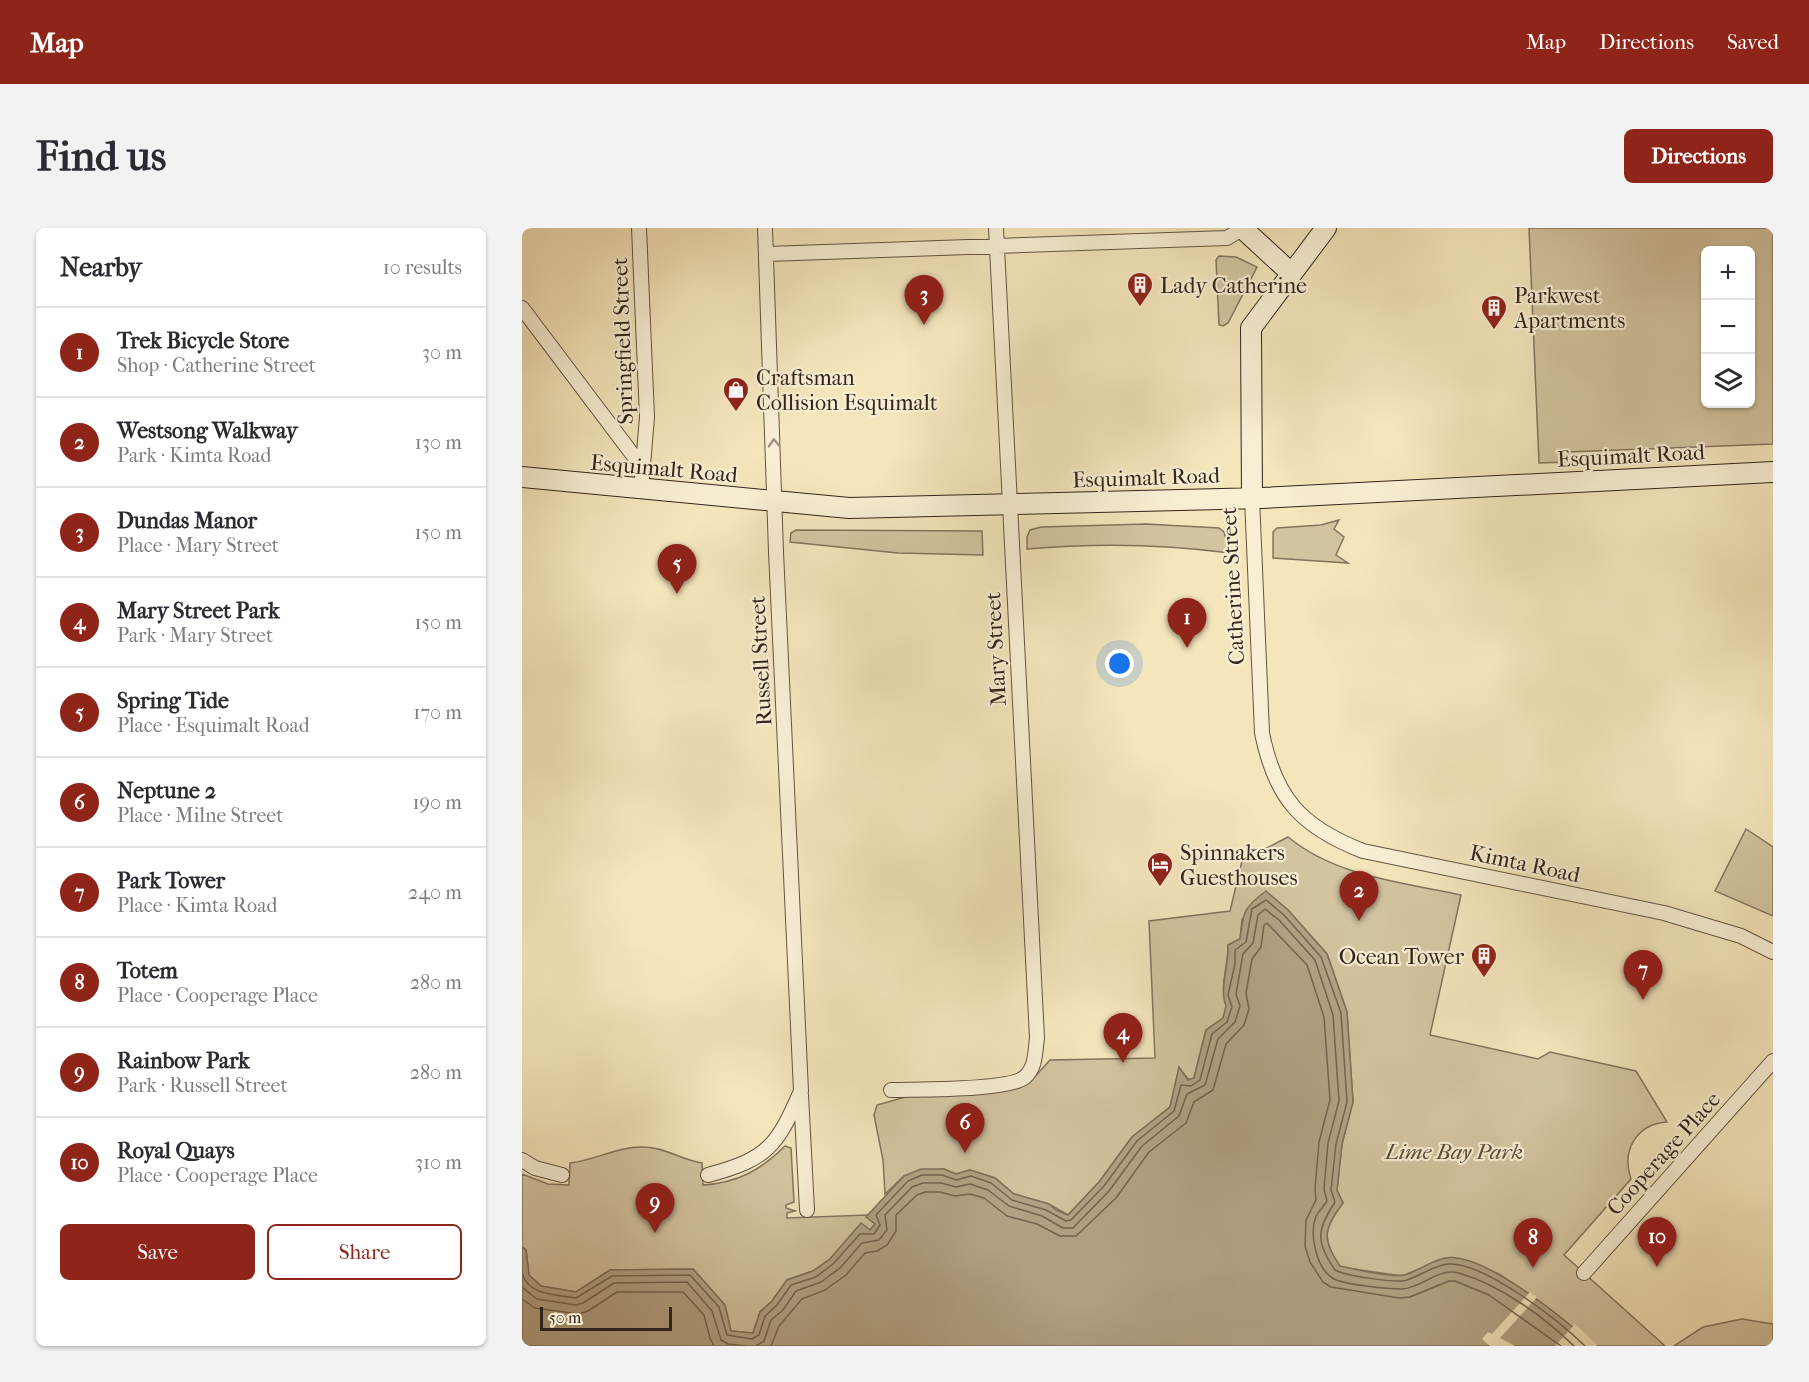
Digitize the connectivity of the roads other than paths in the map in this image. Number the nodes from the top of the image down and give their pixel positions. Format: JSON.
{"nodes":[{"id":1,"x":639,"y":228,"type":"edge"},
{"id":2,"x":765,"y":228,"type":"edge"},
{"id":3,"x":996,"y":228,"type":"edge"},
{"id":4,"x":1326,"y":228,"type":"edge"},
{"id":5,"x":1242,"y":229,"type":"edge"},
{"id":6,"x":996,"y":247,"type":"junction"},
{"id":7,"x":766,"y":254,"type":"junction"},
{"id":8,"x":1291,"y":273,"type":"junction"},
{"id":9,"x":522,"y":308,"type":"edge"},
{"id":10,"x":642,"y":467,"type":"junction"},
{"id":11,"x":1773,"y":472,"type":"edge"},
{"id":12,"x":522,"y":477,"type":"edge"},
{"id":13,"x":641,"y":489,"type":"junction"},
{"id":14,"x":1252,"y":498,"type":"junction"},
{"id":15,"x":776,"y":501,"type":"junction"},
{"id":16,"x":1009,"y":505,"type":"junction"},
{"id":17,"x":1282,"y":793,"type":"joint"},
{"id":18,"x":1773,"y":952,"type":"edge"},
{"id":19,"x":1773,"y":1061,"type":"edge"},
{"id":20,"x":891,"y":1090,"type":"dead end"},
{"id":21,"x":801,"y":1091,"type":"junction"},
{"id":22,"x":522,"y":1160,"type":"edge"},
{"id":23,"x":562,"y":1175,"type":"dead end"},
{"id":24,"x":708,"y":1175,"type":"dead end"},
{"id":25,"x":807,"y":1210,"type":"dead end"},
{"id":26,"x":1584,"y":1273,"type":"dead end"}],
"edges":[{"from":1,"to":10,"type":"street","name":"Springfield Street"},
{"from":2,"to":7,"type":"street","name":"Russell Street"},
{"from":3,"to":6,"type":"street","name":"Mary Street"},
{"from":4,"to":8,"type":"main road","name":"Catherine Street"},
{"from":5,"to":6,"type":"street"},
{"from":5,"to":8,"type":"main road"},
{"from":6,"to":7,"type":"street"},
{"from":6,"to":16,"type":"street","name":"Mary Street"},
{"from":15,"to":7,"type":"street","name":"Russell Street","one_way":true},
{"from":8,"to":14,"type":"main road","name":"Catherine Street"},
{"from":9,"to":10,"type":"street"},
{"from":10,"to":13,"type":"street","name":"Springfield Street"},
{"from":11,"to":14,"type":"main road","name":"Esquimalt Road"},
{"from":12,"to":13,"type":"main road","name":"Esquimalt Road"},
{"from":13,"to":15,"type":"main road","name":"Esquimalt Road"},
{"from":14,"to":16,"type":"main road","name":"Esquimalt Road"},
{"from":14,"to":17,"type":"street","name":"Catherine Street"},
{"from":15,"to":16,"type":"main road","name":"Esquimalt Road"},
{"from":15,"to":21,"type":"street","name":"Russell Street"},
{"from":16,"to":20,"type":"street","name":"Mary Street"},
{"from":17,"to":18,"type":"street","name":"Kimta Road"},
{"from":19,"to":26,"type":"street","name":"Cooperage Place"},
{"from":21,"to":24,"type":"street","name":"Russell Street"},
{"from":21,"to":25,"type":"street","name":"Russell Street"},
{"from":22,"to":23,"type":"street"}]}
